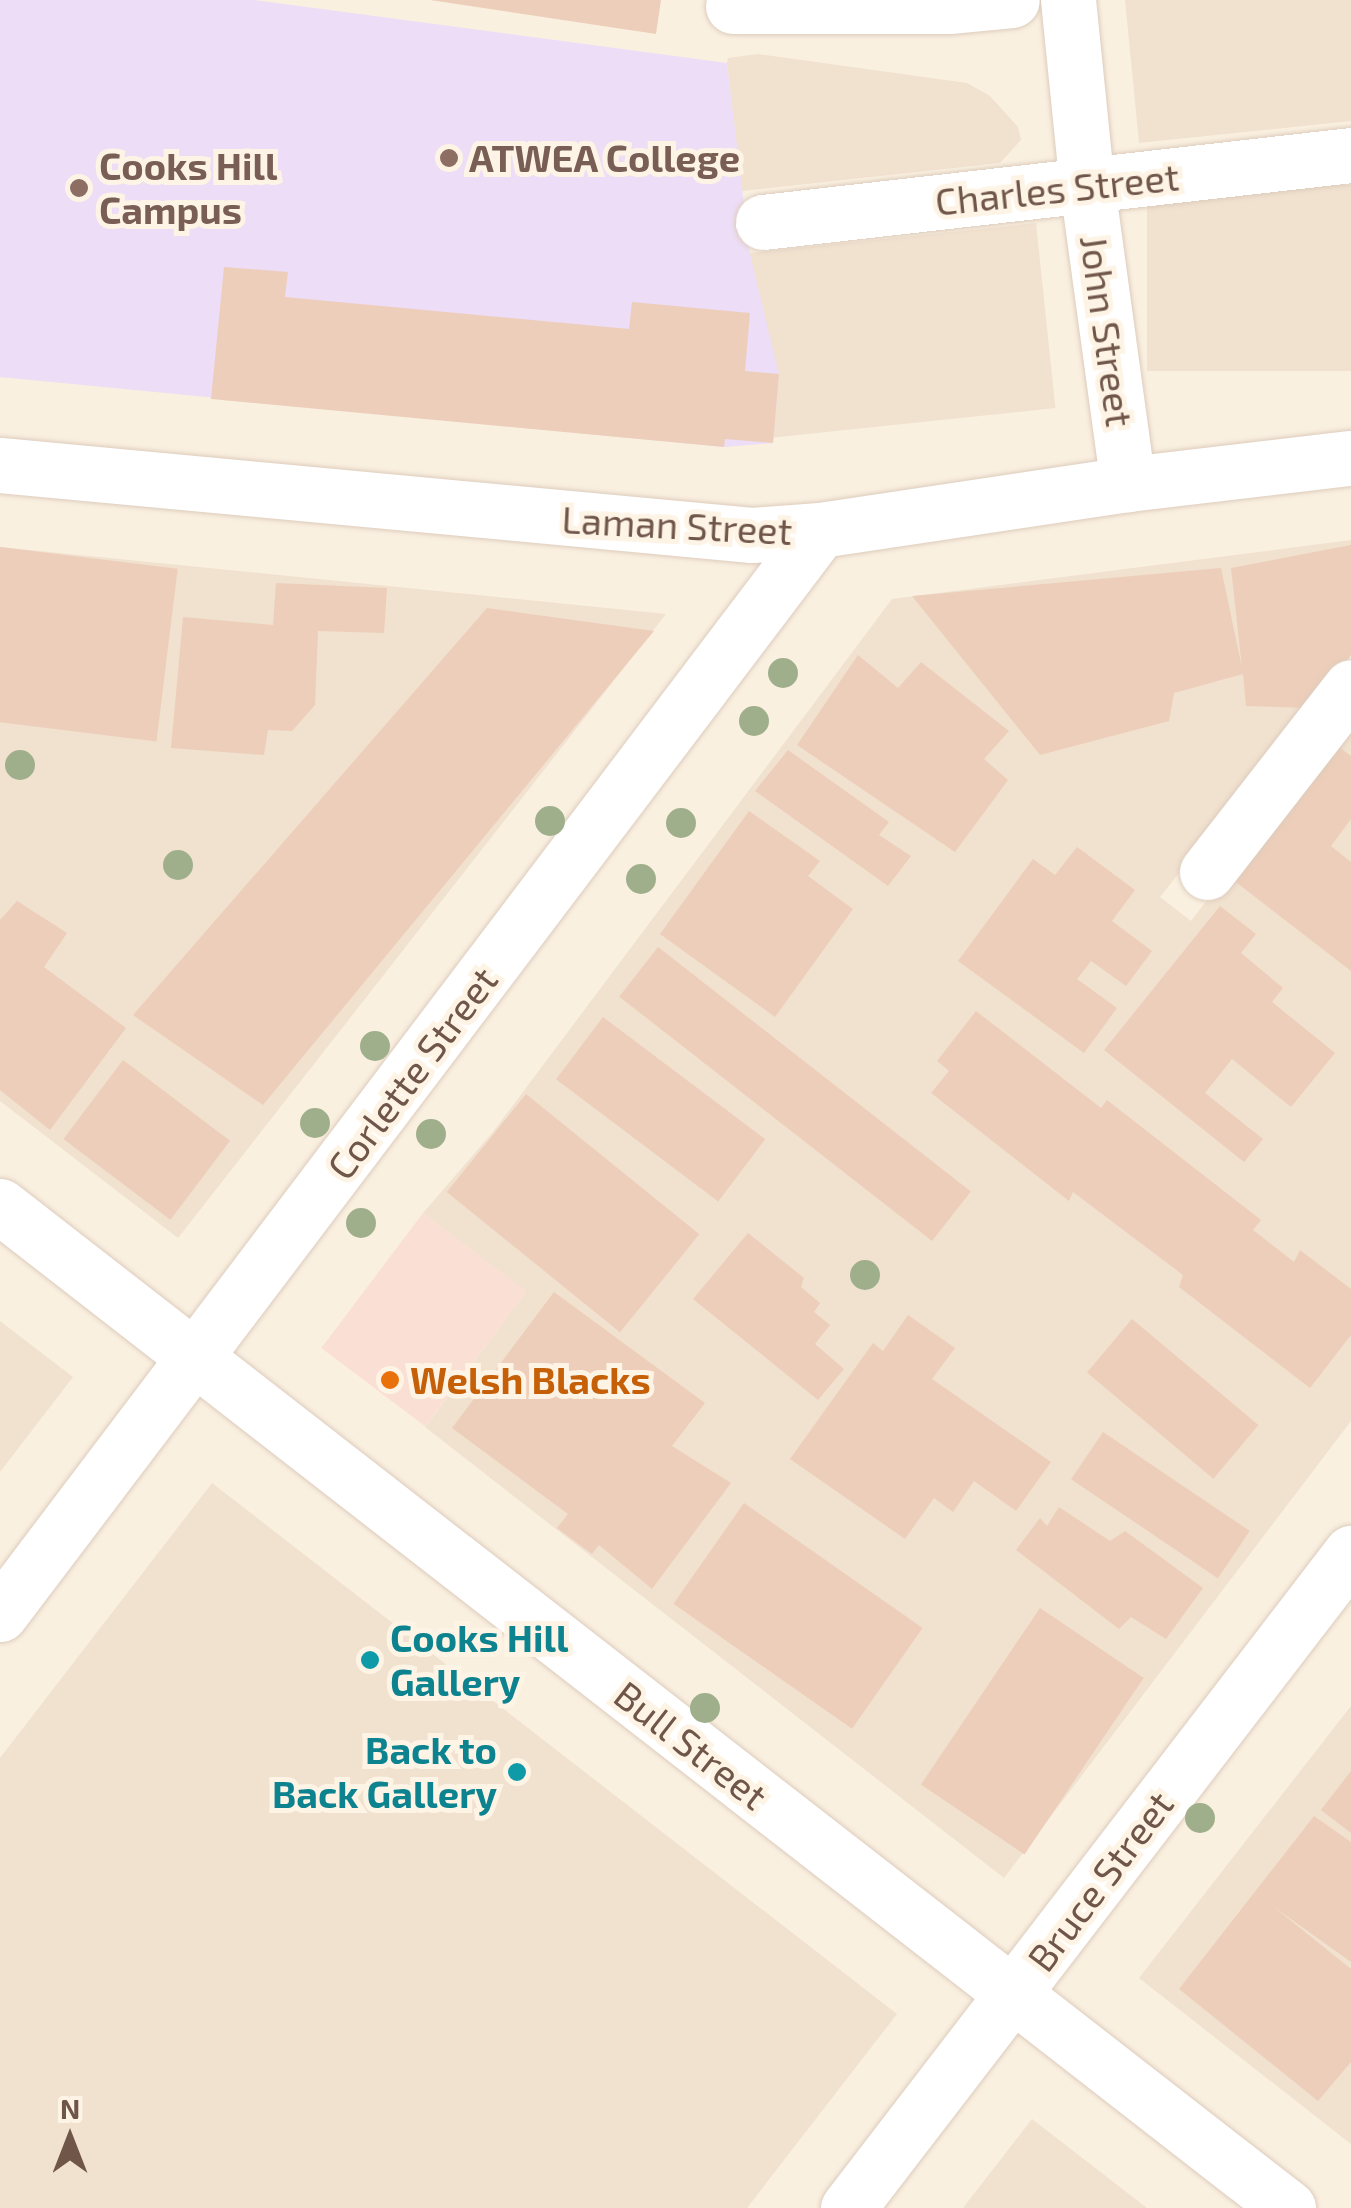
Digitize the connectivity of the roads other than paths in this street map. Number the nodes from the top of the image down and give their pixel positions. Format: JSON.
{"nodes":[{"id":1,"x":1012,"y":0,"type":"edge"},
{"id":2,"x":1068,"y":0,"type":"edge"},
{"id":3,"x":733,"y":6,"type":"dead end"},
{"id":4,"x":1351,"y":155,"type":"edge"},
{"id":5,"x":1087,"y":186,"type":"junction"},
{"id":6,"x":763,"y":222,"type":"dead end"},
{"id":7,"x":1351,"y":458,"type":"edge"},
{"id":8,"x":0,"y":465,"type":"edge"},
{"id":9,"x":1128,"y":484,"type":"junction"},
{"id":10,"x":820,"y":530,"type":"junction"},
{"id":11,"x":1351,"y":687,"type":"edge"},
{"id":12,"x":1207,"y":872,"type":"dead end"},
{"id":13,"x":0,"y":1206,"type":"edge"},
{"id":14,"x":198,"y":1358,"type":"junction"},
{"id":15,"x":1351,"y":1554,"type":"edge"},
{"id":16,"x":0,"y":1614,"type":"edge"},
{"id":17,"x":1012,"y":1996,"type":"junction"},
{"id":18,"x":848,"y":2208,"type":"edge"},
{"id":19,"x":1288,"y":2208,"type":"edge"}],
"edges":[{"from":1,"to":3,"type":"street"},
{"from":2,"to":5,"type":"street","name":"John Street"},
{"from":4,"to":5,"type":"street","name":"Charles Street"},
{"from":5,"to":6,"type":"street","name":"Charles Street"},
{"from":5,"to":9,"type":"street","name":"John Street"},
{"from":7,"to":9,"type":"street","name":"Laman Street"},
{"from":8,"to":10,"type":"street","name":"Laman Street"},
{"from":9,"to":10,"type":"street","name":"Laman Street"},
{"from":10,"to":14,"type":"street","name":"Corlette Street"},
{"from":11,"to":12,"type":"street"},
{"from":13,"to":14,"type":"street","name":"Bull Street"},
{"from":14,"to":16,"type":"street","name":"Corlette Street"},
{"from":14,"to":17,"type":"street","name":"Bull Street"},
{"from":15,"to":17,"type":"street","name":"Bruce Street"},
{"from":17,"to":18,"type":"street","name":"Bruce Street"},
{"from":17,"to":19,"type":"street","name":"Bull Street"}]}
